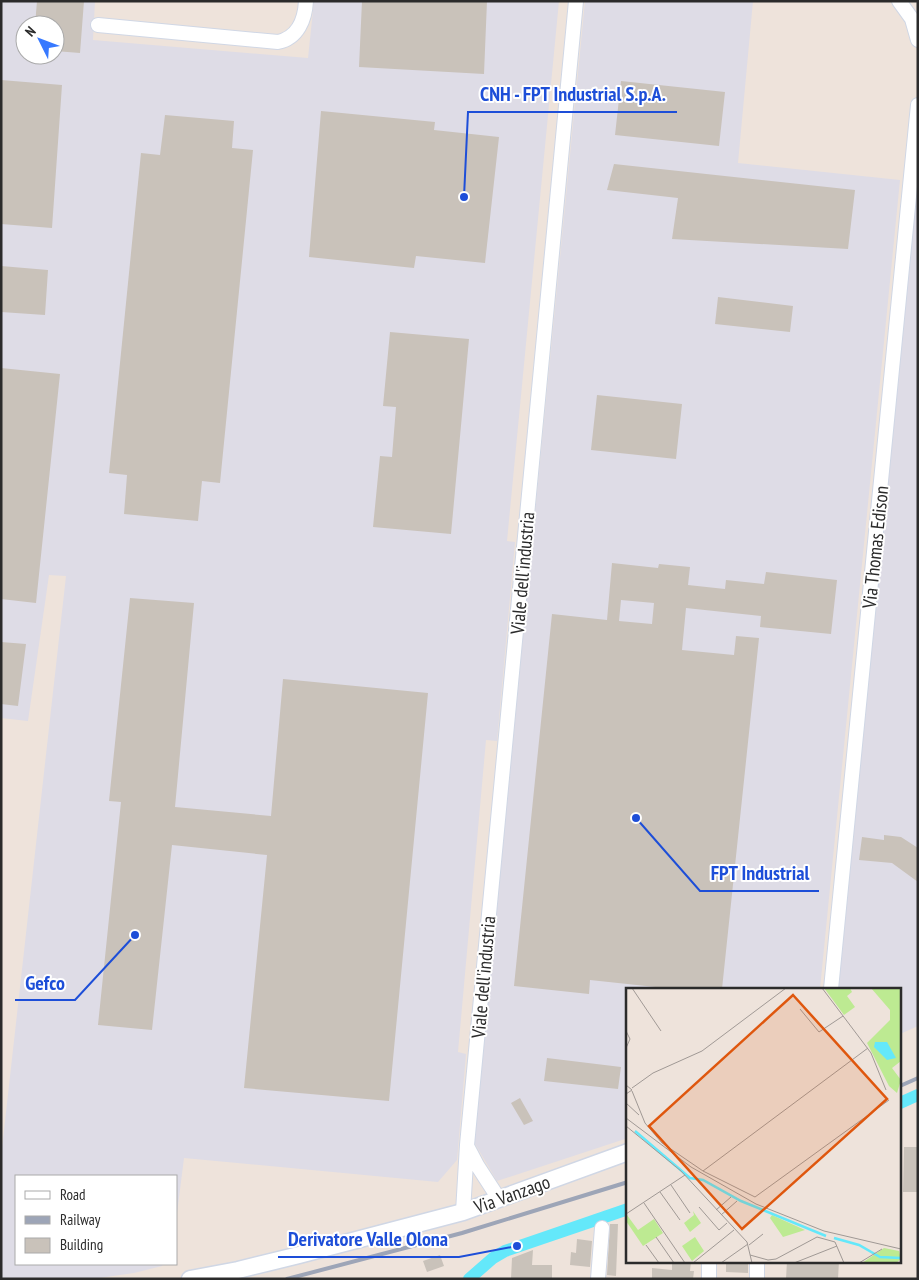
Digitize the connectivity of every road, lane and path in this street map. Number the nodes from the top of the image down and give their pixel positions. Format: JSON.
{"nodes":[{"id":1,"x":306,"y":1,"type":"edge"},
{"id":2,"x":576,"y":1,"type":"edge"},
{"id":3,"x":899,"y":1,"type":"edge"},
{"id":4,"x":98,"y":25,"type":"dead end"},
{"id":5,"x":918,"y":40,"type":"edge"},
{"id":6,"x":918,"y":105,"type":"edge"},
{"id":7,"x":831,"y":988,"type":"edge"},
{"id":8,"x":467,"y":1145,"type":"junction"},
{"id":9,"x":626,"y":1153,"type":"edge"},
{"id":10,"x":498,"y":1199,"type":"junction"},
{"id":11,"x":463,"y":1212,"type":"junction"},
{"id":12,"x":602,"y":1228,"type":"dead end"},
{"id":13,"x":709,"y":1262,"type":"edge"},
{"id":14,"x":758,"y":1262,"type":"edge"},
{"id":15,"x":190,"y":1279,"type":"edge"},
{"id":16,"x":598,"y":1279,"type":"edge"},
{"id":17,"x":709,"y":1279,"type":"edge"},
{"id":18,"x":757,"y":1279,"type":"edge"}],
"edges":[{"from":1,"to":4,"type":"street"},
{"from":2,"to":8,"type":"street","name":"Viale dell'industria"},
{"from":3,"to":5,"type":"street"},
{"from":6,"to":7,"type":"street","name":"Via Thomas Edison"},
{"from":8,"to":10,"type":"street"},
{"from":8,"to":11,"type":"street","name":"Viale dell'industria"},
{"from":9,"to":10,"type":"street","name":"Via Vanzago"},
{"from":10,"to":11,"type":"street","name":"Via Vanzago"},
{"from":11,"to":15,"type":"street","name":"Via Vanzago"},
{"from":12,"to":16,"type":"street"},
{"from":13,"to":17,"type":"street"},
{"from":14,"to":18,"type":"street"}]}
